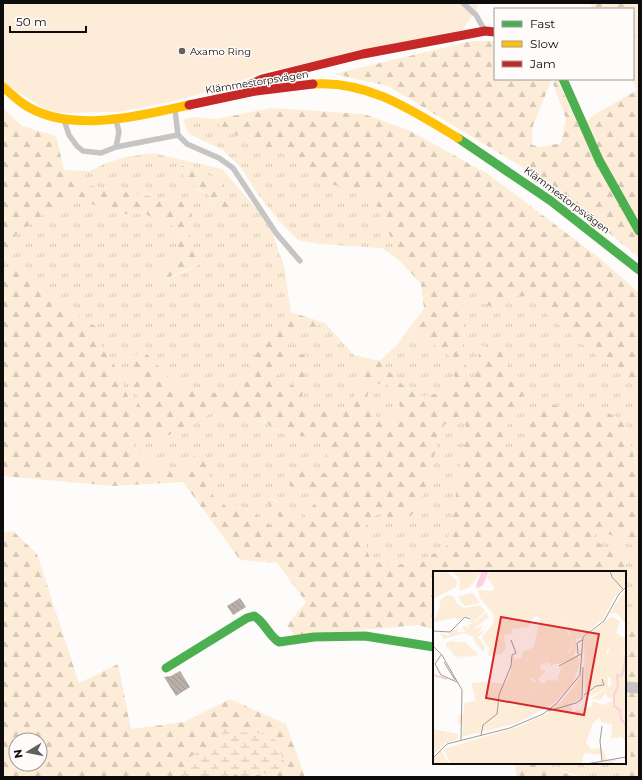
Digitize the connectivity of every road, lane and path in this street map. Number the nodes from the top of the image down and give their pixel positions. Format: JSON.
{"nodes":[{"id":1,"x":463,"y":3,"type":"edge"},
{"id":2,"x":485,"y":31,"type":"junction"},
{"id":3,"x":494,"y":32,"type":"edge"},
{"id":4,"x":563,"y":80,"type":"edge"},
{"id":5,"x":3,"y":87,"type":"edge"},
{"id":6,"x":230,"y":96,"type":"junction"},
{"id":7,"x":174,"y":108,"type":"junction"},
{"id":8,"x":63,"y":118,"type":"junction"},
{"id":9,"x":115,"y":119,"type":"junction"},
{"id":10,"x":178,"y":135,"type":"junction"},
{"id":11,"x":116,"y":147,"type":"junction"},
{"id":12,"x":639,"y":231,"type":"edge"},
{"id":13,"x":300,"y":261,"type":"dead end"},
{"id":14,"x":639,"y":270,"type":"edge"},
{"id":15,"x":433,"y":647,"type":"edge"},
{"id":16,"x":166,"y":668,"type":"dead end"},
{"id":17,"x":626,"y":687,"type":"edge"},
{"id":18,"x":639,"y":688,"type":"edge"}],
"edges":[{"from":1,"to":2,"type":"lane"},
{"from":2,"to":3,"type":"street"},
{"from":2,"to":6,"type":"street"},
{"from":4,"to":12,"type":"street"},
{"from":5,"to":8,"type":"street","name":"Klämmestorpsvägen"},
{"from":6,"to":7,"type":"street","name":"Klämmestorpsvägen"},
{"from":6,"to":14,"type":"street","name":"Klämmestorpsvägen"},
{"from":7,"to":9,"type":"street","name":"Klämmestorpsvägen"},
{"from":7,"to":10,"type":"lane"},
{"from":8,"to":9,"type":"street","name":"Klämmestorpsvägen"},
{"from":8,"to":11,"type":"lane"},
{"from":9,"to":11,"type":"lane"},
{"from":10,"to":11,"type":"lane"},
{"from":10,"to":13,"type":"lane"},
{"from":15,"to":16,"type":"street"},
{"from":17,"to":18,"type":"street"}]}
